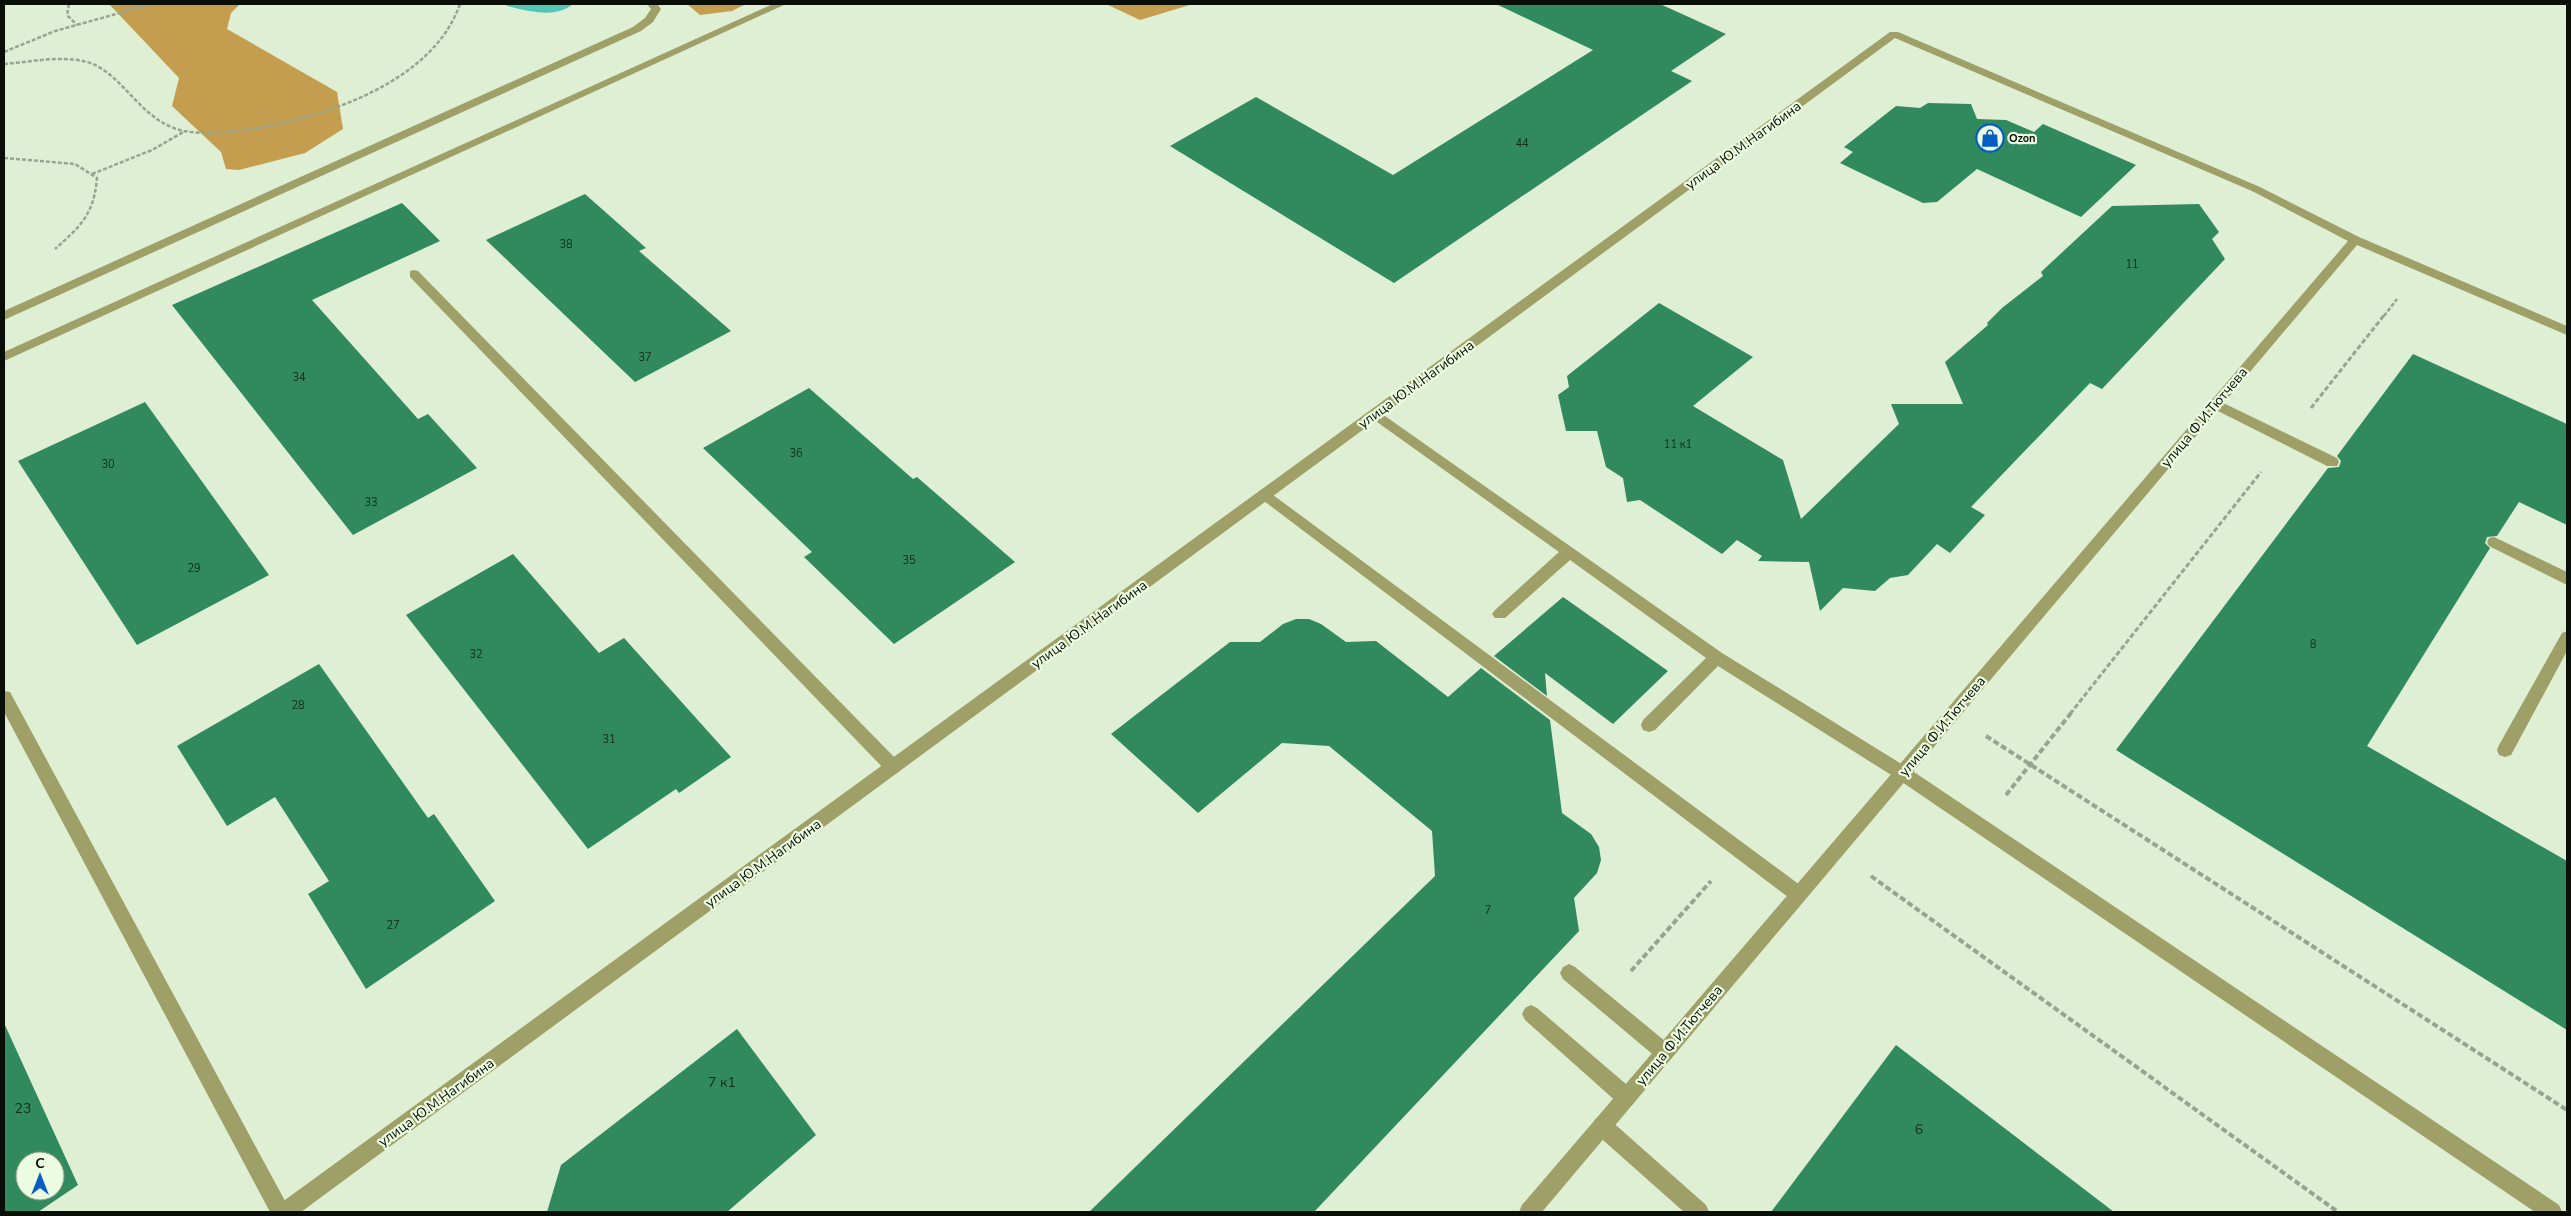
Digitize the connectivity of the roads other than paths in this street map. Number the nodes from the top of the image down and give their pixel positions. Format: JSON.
{"nodes":[{"id":1,"x":652,"y":4,"type":"edge"},
{"id":2,"x":781,"y":4,"type":"edge"},
{"id":3,"x":2354,"y":240,"type":"junction"},
{"id":4,"x":414,"y":274,"type":"dead end"},
{"id":5,"x":4,"y":316,"type":"edge"},
{"id":6,"x":2567,"y":331,"type":"edge"},
{"id":7,"x":4,"y":357,"type":"edge"},
{"id":8,"x":2215,"y":404,"type":"junction"},
{"id":9,"x":1375,"y":414,"type":"junction"},
{"id":10,"x":2332,"y":462,"type":"dead end"},
{"id":11,"x":1265,"y":494,"type":"junction"},
{"id":12,"x":2494,"y":542,"type":"dead end"},
{"id":13,"x":1568,"y":554,"type":"junction"},
{"id":14,"x":2567,"y":579,"type":"edge"},
{"id":15,"x":1500,"y":614,"type":"dead end"},
{"id":16,"x":2567,"y":637,"type":"edge"},
{"id":17,"x":1716,"y":657,"type":"junction"},
{"id":18,"x":4,"y":697,"type":"edge"},
{"id":19,"x":1649,"y":725,"type":"dead end"},
{"id":20,"x":2505,"y":750,"type":"dead end"},
{"id":21,"x":893,"y":768,"type":"junction"},
{"id":22,"x":1902,"y":773,"type":"junction"},
{"id":23,"x":1798,"y":894,"type":"junction"},
{"id":24,"x":1569,"y":973,"type":"dead end"},
{"id":25,"x":1531,"y":1014,"type":"dead end"},
{"id":26,"x":1664,"y":1052,"type":"junction"},
{"id":27,"x":1626,"y":1097,"type":"junction"},
{"id":28,"x":1602,"y":1126,"type":"junction"},
{"id":29,"x":281,"y":1212,"type":"edge"},
{"id":30,"x":285,"y":1212,"type":"edge"},
{"id":31,"x":1529,"y":1212,"type":"edge"},
{"id":32,"x":1699,"y":1212,"type":"edge"},
{"id":33,"x":2552,"y":1212,"type":"edge"}],
"edges":[{"from":1,"to":5,"type":"street"},
{"from":2,"to":7,"type":"street"},
{"from":3,"to":6,"type":"street"},
{"from":3,"to":8,"type":"street","name":"улица Ф.И.Тютчева"},
{"from":3,"to":9,"type":"street","name":"улица Ю.М.Нагибина"},
{"from":4,"to":21,"type":"street"},
{"from":8,"to":10,"type":"street"},
{"from":8,"to":22,"type":"street","name":"улица Ф.И.Тютчева"},
{"from":9,"to":11,"type":"street","name":"улица Ю.М.Нагибина"},
{"from":9,"to":13,"type":"street"},
{"from":11,"to":21,"type":"street","name":"улица Ю.М.Нагибина"},
{"from":11,"to":23,"type":"street"},
{"from":12,"to":14,"type":"street"},
{"from":13,"to":15,"type":"street"},
{"from":13,"to":17,"type":"street"},
{"from":16,"to":20,"type":"street"},
{"from":17,"to":19,"type":"street"},
{"from":17,"to":22,"type":"street"},
{"from":18,"to":29,"type":"street"},
{"from":21,"to":30,"type":"street","name":"улица Ю.М.Нагибина"},
{"from":22,"to":23,"type":"street","name":"улица Ф.И.Тютчева"},
{"from":22,"to":33,"type":"street"},
{"from":23,"to":26,"type":"street","name":"улица Ф.И.Тютчева"},
{"from":24,"to":26,"type":"street"},
{"from":25,"to":27,"type":"street"},
{"from":26,"to":27,"type":"street","name":"улица Ф.И.Тютчева"},
{"from":27,"to":28,"type":"street","name":"улица Ф.И.Тютчева"},
{"from":28,"to":31,"type":"street","name":"улица Ф.И.Тютчева"},
{"from":28,"to":32,"type":"street"}]}
